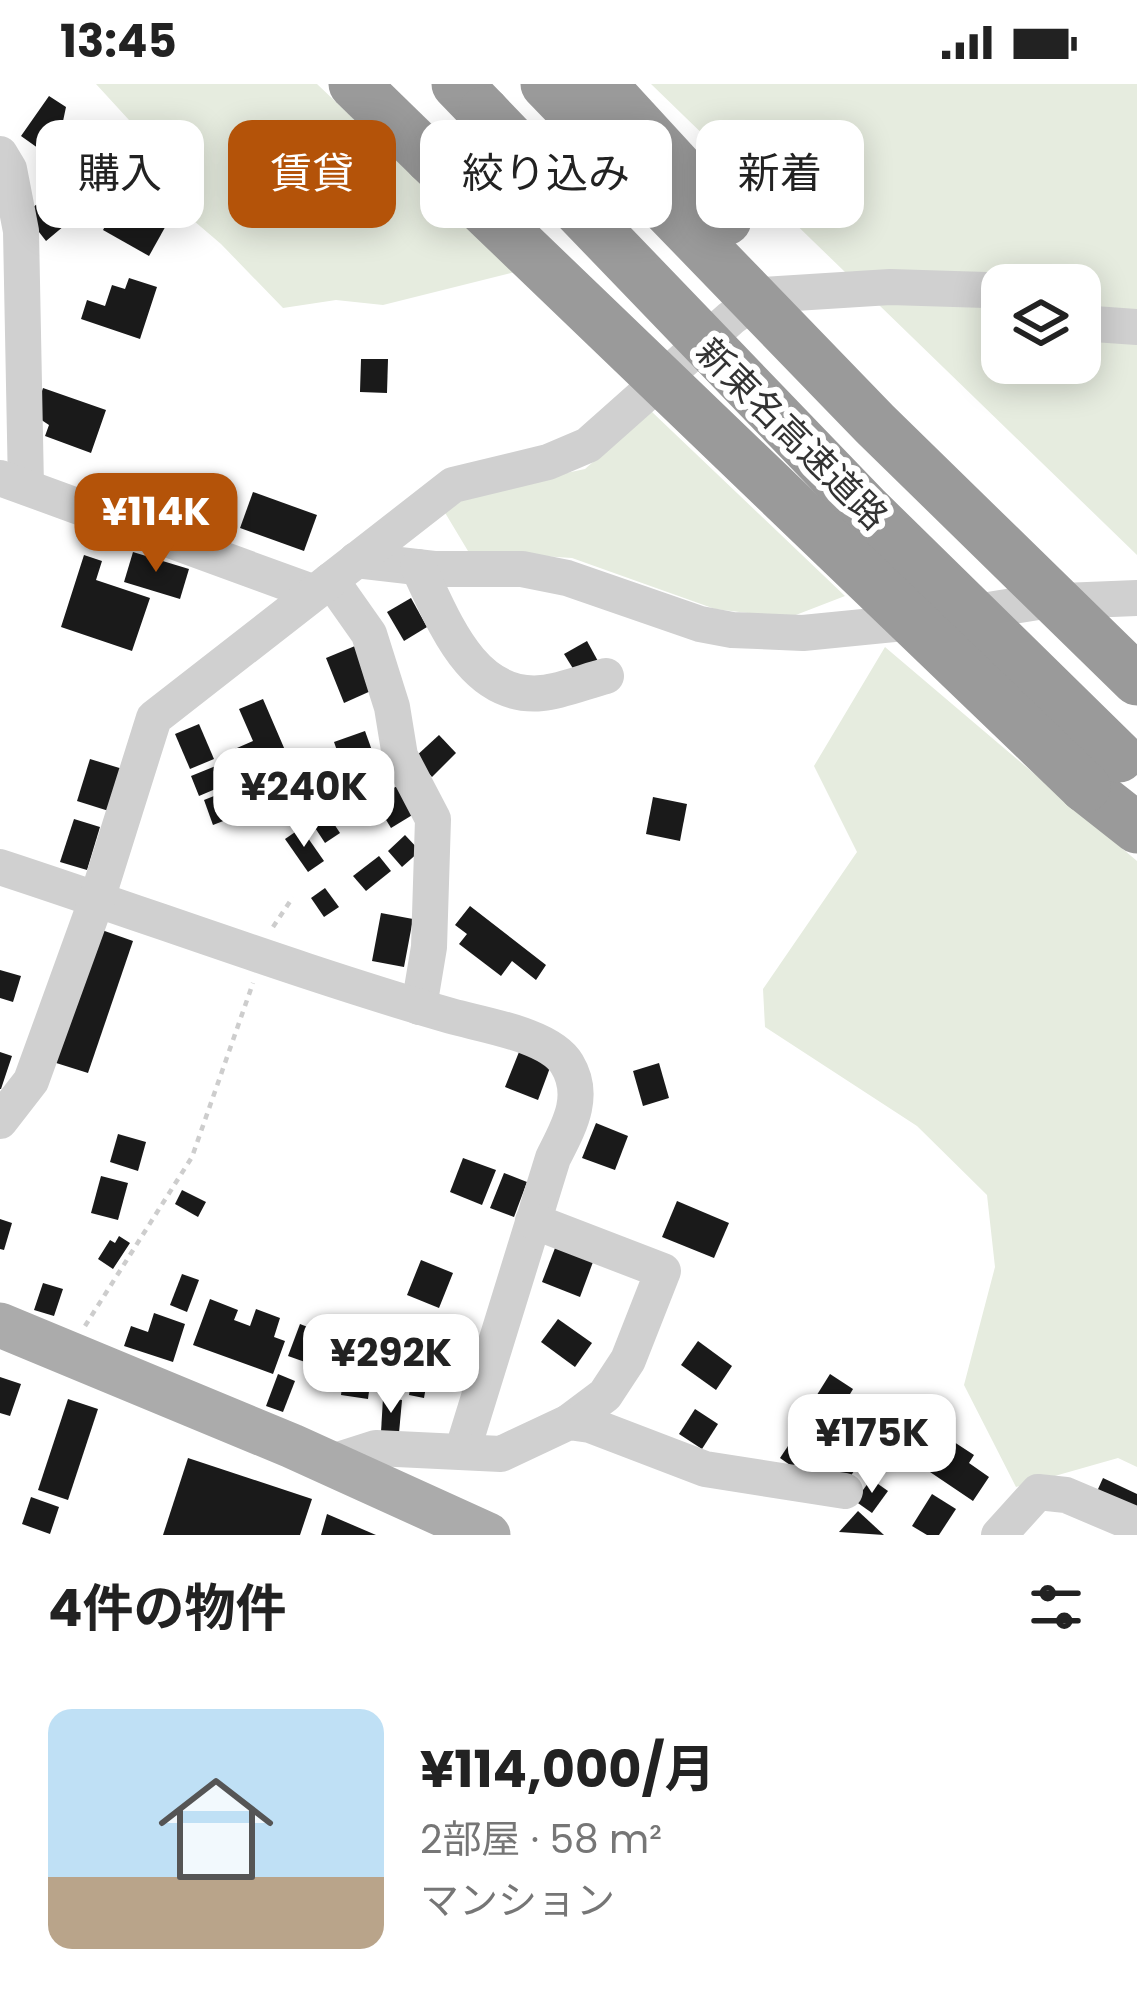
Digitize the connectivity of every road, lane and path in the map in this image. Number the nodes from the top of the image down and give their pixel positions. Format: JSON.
{"nodes":[{"id":1,"x":354,"y":84,"type":"edge"},
{"id":2,"x":546,"y":84,"type":"edge"},
{"id":3,"x":601,"y":84,"type":"edge"},
{"id":4,"x":471,"y":98,"type":"edge"},
{"id":5,"x":0,"y":154,"type":"edge"},
{"id":6,"x":981,"y":290,"type":"edge"},
{"id":7,"x":1101,"y":324,"type":"edge"},
{"id":8,"x":1137,"y":327,"type":"edge"},
{"id":9,"x":13,"y":483,"type":"edge"},
{"id":10,"x":418,"y":567,"type":"junction"},
{"id":11,"x":333,"y":577,"type":"junction"},
{"id":12,"x":1137,"y":598,"type":"edge"},
{"id":13,"x":606,"y":676,"type":"dead end"},
{"id":14,"x":1137,"y":677,"type":"edge"},
{"id":15,"x":1114,"y":773,"type":"edge"},
{"id":16,"x":1137,"y":828,"type":"edge"},
{"id":17,"x":0,"y":867,"type":"edge"},
{"id":18,"x":293,"y":897,"type":"dead end"},
{"id":19,"x":97,"y":899,"type":"junction"},
{"id":20,"x":263,"y":956,"type":"junction"},
{"id":21,"x":419,"y":1007,"type":"junction"},
{"id":22,"x":0,"y":1121,"type":"edge"},
{"id":23,"x":533,"y":1221,"type":"junction"},
{"id":24,"x":0,"y":1324,"type":"edge"},
{"id":25,"x":70,"y":1350,"type":"junction"},
{"id":26,"x":569,"y":1422,"type":"junction"},
{"id":27,"x":462,"y":1453,"type":"junction"},
{"id":28,"x":329,"y":1463,"type":"junction"},
{"id":29,"x":845,"y":1491,"type":"dead end"},
{"id":30,"x":1137,"y":1525,"type":"edge"},
{"id":31,"x":488,"y":1535,"type":"edge"},
{"id":32,"x":999,"y":1535,"type":"edge"}],
"edges":[{"from":1,"to":15,"type":"highway","bridge":true},
{"from":2,"to":14,"type":"highway","name":"新東名高速道路","bridge":true},
{"from":3,"to":14,"type":"highway","bridge":true},
{"from":4,"to":15,"type":"highway","name":"新東名高速道路","bridge":true},
{"from":5,"to":9,"type":"street"},
{"from":6,"to":11,"type":"street"},
{"from":7,"to":8,"type":"street"},
{"from":9,"to":11,"type":"street"},
{"from":10,"to":11,"type":"street"},
{"from":10,"to":12,"type":"street"},
{"from":10,"to":13,"type":"street"},
{"from":11,"to":19,"type":"street"},
{"from":11,"to":21,"type":"street"},
{"from":15,"to":16,"type":"highway"},
{"from":17,"to":19,"type":"street"},
{"from":18,"to":20,"type":"path"},
{"from":19,"to":20,"type":"street"},
{"from":19,"to":22,"type":"street"},
{"from":20,"to":21,"type":"street"},
{"from":20,"to":25,"type":"path"},
{"from":21,"to":23,"type":"street"},
{"from":23,"to":26,"type":"street"},
{"from":23,"to":27,"type":"street"},
{"from":24,"to":25,"type":"main road"},
{"from":25,"to":28,"type":"main road"},
{"from":26,"to":27,"type":"street"},
{"from":26,"to":29,"type":"street"},
{"from":27,"to":28,"type":"street"},
{"from":28,"to":31,"type":"main road"},
{"from":30,"to":32,"type":"street"}]}
